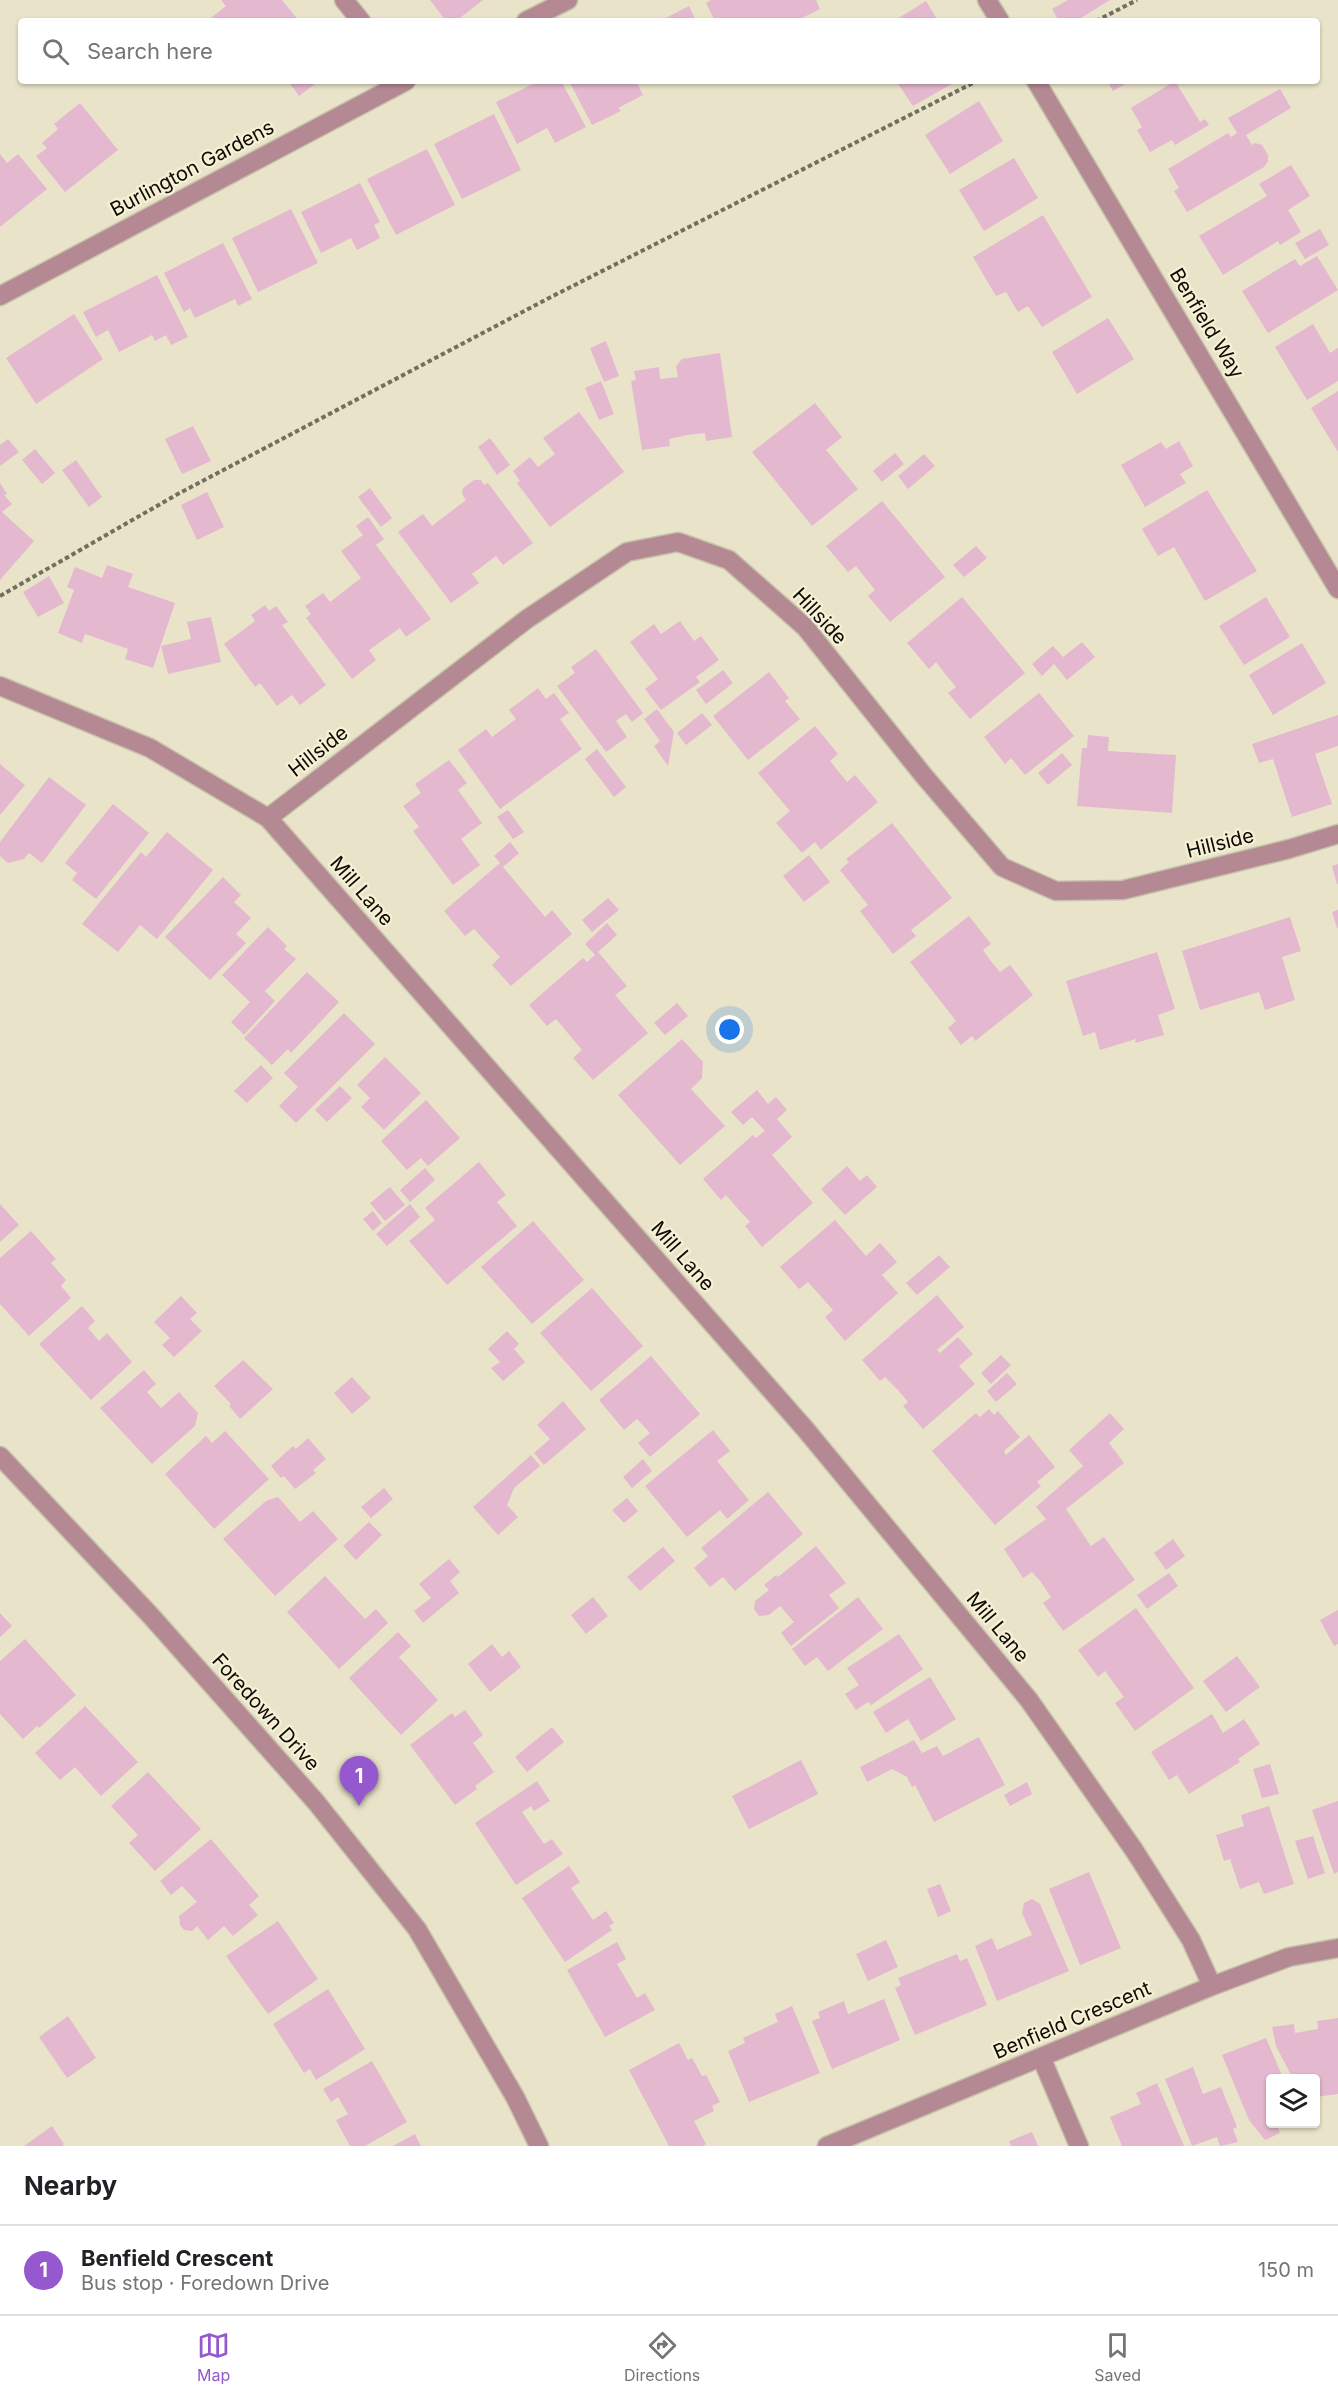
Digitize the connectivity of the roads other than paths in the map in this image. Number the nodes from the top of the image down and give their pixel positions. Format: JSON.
{"nodes":[{"id":1,"x":344,"y":0,"type":"edge"},
{"id":2,"x":568,"y":0,"type":"edge"},
{"id":3,"x":987,"y":0,"type":"edge"},
{"id":4,"x":359,"y":18,"type":"edge"},
{"id":5,"x":532,"y":18,"type":"edge"},
{"id":6,"x":998,"y":18,"type":"edge"},
{"id":7,"x":400,"y":84,"type":"edge"},
{"id":8,"x":1038,"y":84,"type":"edge"},
{"id":9,"x":0,"y":296,"type":"edge"},
{"id":10,"x":1338,"y":589,"type":"edge"},
{"id":11,"x":0,"y":686,"type":"edge"},
{"id":12,"x":268,"y":818,"type":"junction"},
{"id":13,"x":1338,"y":834,"type":"edge"},
{"id":14,"x":0,"y":1456,"type":"edge"},
{"id":15,"x":1338,"y":1948,"type":"edge"},
{"id":16,"x":1212,"y":1986,"type":"junction"},
{"id":17,"x":1041,"y":2057,"type":"junction"},
{"id":18,"x":538,"y":2146,"type":"edge"},
{"id":19,"x":827,"y":2146,"type":"edge"},
{"id":20,"x":1079,"y":2146,"type":"edge"}],
"edges":[{"from":1,"to":4,"type":"street"},
{"from":2,"to":5,"type":"street"},
{"from":3,"to":6,"type":"street"},
{"from":7,"to":9,"type":"street","name":"Burlington Gardens"},
{"from":8,"to":10,"type":"street","name":"Benfield Way"},
{"from":11,"to":12,"type":"street","name":"Mill Lane"},
{"from":12,"to":13,"type":"street","name":"Hillside"},
{"from":12,"to":16,"type":"street","name":"Mill Lane"},
{"from":14,"to":18,"type":"street","name":"Foredown Drive"},
{"from":15,"to":16,"type":"street","name":"Benfield Crescent"},
{"from":16,"to":17,"type":"street","name":"Benfield Crescent"},
{"from":17,"to":19,"type":"street","name":"Benfield Crescent"},
{"from":17,"to":20,"type":"street"}]}
